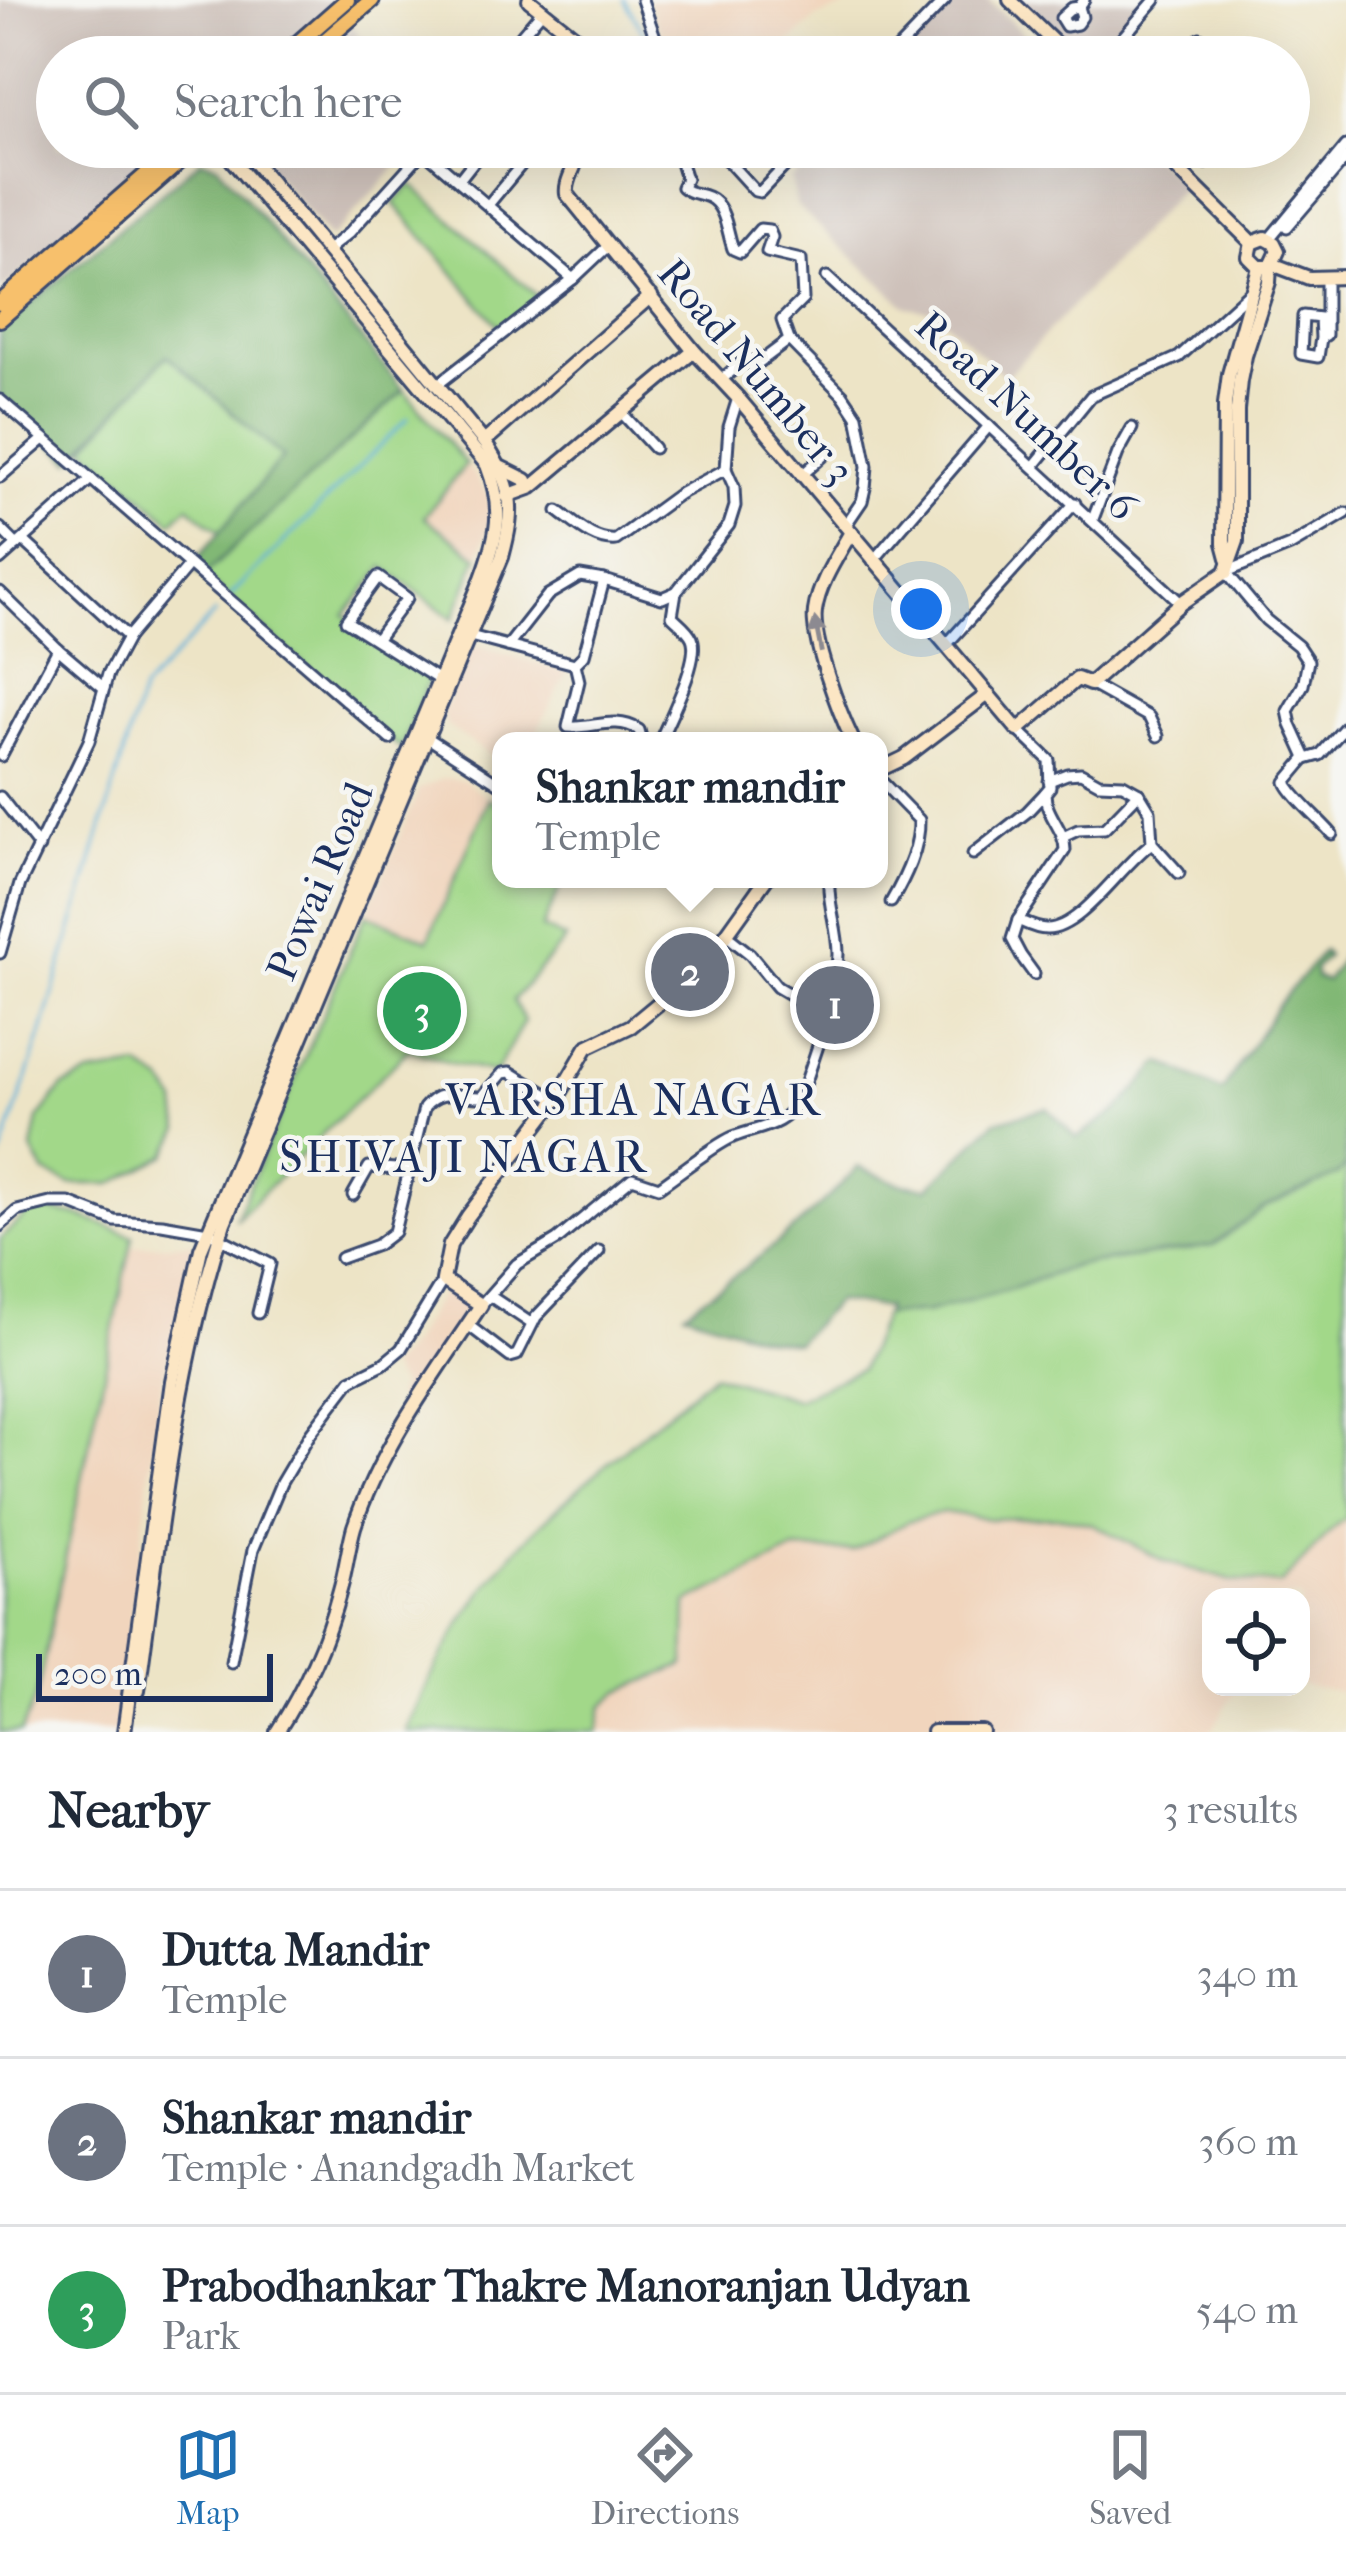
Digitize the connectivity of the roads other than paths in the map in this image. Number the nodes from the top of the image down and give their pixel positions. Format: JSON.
{"nodes":[{"id":1,"x":347,"y":0,"type":"edge"},
{"id":2,"x":372,"y":0,"type":"edge"},
{"id":3,"x":529,"y":0,"type":"edge"},
{"id":4,"x":642,"y":0,"type":"edge"},
{"id":5,"x":945,"y":0,"type":"edge"},
{"id":6,"x":1155,"y":0,"type":"edge"},
{"id":7,"x":1014,"y":1,"type":"edge"},
{"id":8,"x":542,"y":11,"type":"junction"},
{"id":9,"x":318,"y":36,"type":"edge"},
{"id":10,"x":324,"y":36,"type":"edge"},
{"id":11,"x":521,"y":36,"type":"edge"},
{"id":12,"x":573,"y":36,"type":"edge"},
{"id":13,"x":655,"y":36,"type":"edge"},
{"id":14,"x":910,"y":36,"type":"edge"},
{"id":15,"x":1048,"y":36,"type":"edge"},
{"id":16,"x":1124,"y":36,"type":"edge"},
{"id":17,"x":1346,"y":146,"type":"edge"},
{"id":18,"x":1346,"y":158,"type":"edge"},
{"id":19,"x":154,"y":168,"type":"edge"},
{"id":20,"x":172,"y":168,"type":"edge"},
{"id":21,"x":239,"y":168,"type":"edge"},
{"id":22,"x":260,"y":168,"type":"edge"},
{"id":23,"x":409,"y":168,"type":"edge"},
{"id":24,"x":446,"y":168,"type":"edge"},
{"id":25,"x":468,"y":168,"type":"edge"},
{"id":26,"x":519,"y":168,"type":"edge"},
{"id":27,"x":572,"y":168,"type":"edge"},
{"id":28,"x":683,"y":168,"type":"edge"},
{"id":29,"x":734,"y":168,"type":"edge"},
{"id":30,"x":782,"y":168,"type":"edge"},
{"id":31,"x":1176,"y":168,"type":"edge"},
{"id":32,"x":458,"y":180,"type":"junction"},
{"id":33,"x":488,"y":206,"type":"junction"},
{"id":34,"x":1271,"y":241,"type":"junction"},
{"id":35,"x":1252,"y":243,"type":"junction"},
{"id":36,"x":608,"y":246,"type":"junction"},
{"id":37,"x":328,"y":250,"type":"junction"},
{"id":38,"x":1267,"y":266,"type":"junction"},
{"id":39,"x":826,"y":277,"type":"dead end"},
{"id":40,"x":1346,"y":277,"type":"edge"},
{"id":41,"x":1326,"y":278,"type":"junction"},
{"id":42,"x":573,"y":279,"type":"junction"},
{"id":43,"x":1252,"y":291,"type":"junction"},
{"id":44,"x":651,"y":296,"type":"junction"},
{"id":45,"x":0,"y":303,"type":"edge"},
{"id":46,"x":1252,"y":313,"type":"junction"},
{"id":47,"x":0,"y":320,"type":"edge"},
{"id":48,"x":1321,"y":338,"type":"junction"},
{"id":49,"x":789,"y":340,"type":"junction"},
{"id":50,"x":694,"y":351,"type":"junction"},
{"id":51,"x":721,"y":380,"type":"junction"},
{"id":52,"x":436,"y":386,"type":"junction"},
{"id":53,"x":738,"y":398,"type":"junction"},
{"id":54,"x":0,"y":400,"type":"edge"},
{"id":55,"x":621,"y":412,"type":"junction"},
{"id":56,"x":989,"y":426,"type":"junction"},
{"id":57,"x":1132,"y":428,"type":"dead end"},
{"id":58,"x":44,"y":439,"type":"junction"},
{"id":59,"x":484,"y":442,"type":"junction"},
{"id":60,"x":655,"y":448,"type":"dead end"},
{"id":61,"x":831,"y":449,"type":"dead end"},
{"id":62,"x":1034,"y":466,"type":"junction"},
{"id":63,"x":501,"y":468,"type":"junction"},
{"id":64,"x":726,"y":469,"type":"junction"},
{"id":65,"x":1,"y":475,"type":"edge"},
{"id":66,"x":801,"y":476,"type":"junction"},
{"id":67,"x":91,"y":479,"type":"junction"},
{"id":68,"x":531,"y":480,"type":"junction"},
{"id":69,"x":503,"y":491,"type":"junction"},
{"id":70,"x":1075,"y":503,"type":"junction"},
{"id":71,"x":558,"y":511,"type":"dead end"},
{"id":72,"x":1346,"y":513,"type":"edge"},
{"id":73,"x":1093,"y":520,"type":"junction"},
{"id":74,"x":0,"y":528,"type":"edge"},
{"id":75,"x":848,"y":529,"type":"junction"},
{"id":76,"x":20,"y":542,"type":"junction"},
{"id":77,"x":0,"y":560,"type":"edge"},
{"id":78,"x":873,"y":561,"type":"junction"},
{"id":79,"x":190,"y":565,"type":"junction"},
{"id":80,"x":1227,"y":566,"type":"junction"},
{"id":81,"x":604,"y":580,"type":"junction"},
{"id":82,"x":0,"y":592,"type":"edge"},
{"id":83,"x":676,"y":592,"type":"junction"},
{"id":84,"x":1181,"y":603,"type":"junction"},
{"id":85,"x":470,"y":636,"type":"junction"},
{"id":86,"x":128,"y":637,"type":"junction"},
{"id":87,"x":376,"y":640,"type":"junction"},
{"id":88,"x":947,"y":644,"type":"junction"},
{"id":89,"x":508,"y":646,"type":"junction"},
{"id":90,"x":58,"y":649,"type":"junction"},
{"id":91,"x":575,"y":664,"type":"junction"},
{"id":92,"x":439,"y":680,"type":"junction"},
{"id":93,"x":1090,"y":684,"type":"junction"},
{"id":94,"x":104,"y":688,"type":"junction"},
{"id":95,"x":988,"y":694,"type":"junction"},
{"id":96,"x":1346,"y":726,"type":"edge"},
{"id":97,"x":1018,"y":730,"type":"junction"},
{"id":98,"x":640,"y":732,"type":"edge"},
{"id":99,"x":664,"y":732,"type":"edge"},
{"id":100,"x":850,"y":732,"type":"edge"},
{"id":101,"x":423,"y":734,"type":"junction"},
{"id":102,"x":1158,"y":736,"type":"dead end"},
{"id":103,"x":390,"y":739,"type":"dead end"},
{"id":104,"x":1,"y":756,"type":"edge"},
{"id":105,"x":1306,"y":759,"type":"junction"},
{"id":106,"x":888,"y":769,"type":"edge"},
{"id":107,"x":492,"y":779,"type":"edge"},
{"id":108,"x":888,"y":785,"type":"edge"},
{"id":109,"x":1047,"y":787,"type":"junction"},
{"id":110,"x":1139,"y":793,"type":"junction"},
{"id":111,"x":0,"y":797,"type":"edge"},
{"id":112,"x":1332,"y":834,"type":"dead end"},
{"id":113,"x":1064,"y":837,"type":"junction"},
{"id":114,"x":1153,"y":843,"type":"junction"},
{"id":115,"x":39,"y":847,"type":"junction"},
{"id":116,"x":973,"y":854,"type":"dead end"},
{"id":117,"x":1179,"y":873,"type":"dead end"},
{"id":118,"x":759,"y":888,"type":"edge"},
{"id":119,"x":828,"y":888,"type":"edge"},
{"id":120,"x":891,"y":902,"type":"dead end"},
{"id":121,"x":1018,"y":920,"type":"junction"},
{"id":122,"x":726,"y":934,"type":"junction"},
{"id":123,"x":0,"y":953,"type":"edge"},
{"id":124,"x":1034,"y":974,"type":"dead end"},
{"id":125,"x":823,"y":1024,"type":"junction"},
{"id":126,"x":556,"y":1100,"type":"junction"},
{"id":127,"x":409,"y":1171,"type":"junction"},
{"id":128,"x":352,"y":1196,"type":"dead end"},
{"id":129,"x":0,"y":1226,"type":"edge"},
{"id":130,"x":214,"y":1234,"type":"junction"},
{"id":131,"x":599,"y":1251,"type":"dead end"},
{"id":132,"x":341,"y":1258,"type":"dead end"},
{"id":133,"x":443,"y":1280,"type":"junction"},
{"id":134,"x":486,"y":1300,"type":"junction"},
{"id":135,"x":259,"y":1313,"type":"dead end"},
{"id":136,"x":532,"y":1324,"type":"junction"},
{"id":137,"x":468,"y":1325,"type":"junction"},
{"id":138,"x":231,"y":1662,"type":"dead end"},
{"id":139,"x":128,"y":1732,"type":"edge"},
{"id":140,"x":277,"y":1732,"type":"edge"},
{"id":141,"x":933,"y":1732,"type":"edge"},
{"id":142,"x":982,"y":1732,"type":"edge"}],
"edges":[{"from":1,"to":9,"type":"main road"},
{"from":2,"to":10,"type":"main road"},
{"from":3,"to":8,"type":"street"},
{"from":4,"to":13,"type":"street"},
{"from":5,"to":14,"type":"street"},
{"from":6,"to":16,"type":"street"},
{"from":7,"to":15,"type":"street"},
{"from":8,"to":11,"type":"street"},
{"from":8,"to":12,"type":"street"},
{"from":17,"to":34,"type":"street"},
{"from":18,"to":34,"type":"street"},
{"from":19,"to":45,"type":"main road"},
{"from":20,"to":47,"type":"main road"},
{"from":21,"to":69,"type":"street"},
{"from":22,"to":37,"type":"street","name":"Powai Road"},
{"from":23,"to":37,"type":"street"},
{"from":24,"to":32,"type":"street"},
{"from":25,"to":32,"type":"street"},
{"from":26,"to":33,"type":"street"},
{"from":27,"to":36,"type":"street","name":"Road Number 3"},
{"from":28,"to":49,"type":"street"},
{"from":29,"to":30,"type":"street"},
{"from":31,"to":35,"type":"street"},
{"from":32,"to":33,"type":"street"},
{"from":33,"to":42,"type":"street"},
{"from":34,"to":35,"type":"street"},
{"from":34,"to":38,"type":"street"},
{"from":35,"to":38,"type":"street"},
{"from":36,"to":42,"type":"street"},
{"from":36,"to":44,"type":"street","name":"Road Number 3"},
{"from":37,"to":52,"type":"street","name":"Powai Road"},
{"from":38,"to":41,"type":"street"},
{"from":38,"to":43,"type":"street"},
{"from":38,"to":46,"type":"street"},
{"from":39,"to":56,"type":"street","name":"Road Number 6"},
{"from":40,"to":41,"type":"street"},
{"from":41,"to":48,"type":"street"},
{"from":42,"to":52,"type":"street"},
{"from":43,"to":46,"type":"street"},
{"from":43,"to":62,"type":"street"},
{"from":44,"to":50,"type":"street","name":"Road Number 3"},
{"from":44,"to":59,"type":"street"},
{"from":46,"to":80,"type":"street"},
{"from":48,"to":48,"type":"street"},
{"from":49,"to":51,"type":"street"},
{"from":49,"to":75,"type":"street"},
{"from":50,"to":51,"type":"street","name":"Road Number 3"},
{"from":50,"to":55,"type":"street"},
{"from":51,"to":53,"type":"street","name":"Road Number 3"},
{"from":52,"to":59,"type":"street","name":"Powai Road"},
{"from":53,"to":64,"type":"street"},
{"from":53,"to":66,"type":"street","name":"Road Number 3"},
{"from":54,"to":58,"type":"street"},
{"from":55,"to":60,"type":"street"},
{"from":55,"to":68,"type":"street"},
{"from":56,"to":62,"type":"street","name":"Road Number 6"},
{"from":56,"to":78,"type":"street"},
{"from":57,"to":73,"type":"street"},
{"from":58,"to":65,"type":"street"},
{"from":58,"to":67,"type":"street"},
{"from":59,"to":63,"type":"street","name":"Powai Road"},
{"from":61,"to":66,"type":"street"},
{"from":62,"to":70,"type":"street","name":"Road Number 6"},
{"from":63,"to":68,"type":"street"},
{"from":63,"to":69,"type":"street","name":"Powai Road"},
{"from":64,"to":71,"type":"street"},
{"from":64,"to":83,"type":"street"},
{"from":66,"to":75,"type":"street","name":"Road Number 3"},
{"from":67,"to":76,"type":"street"},
{"from":67,"to":79,"type":"street"},
{"from":68,"to":69,"type":"street"},
{"from":69,"to":85,"type":"street","name":"Powai Road"},
{"from":69,"to":92,"type":"street","name":"Powai Road"},
{"from":70,"to":73,"type":"street","name":"Road Number 6"},
{"from":70,"to":88,"type":"street"},
{"from":72,"to":80,"type":"street"},
{"from":73,"to":84,"type":"street","name":"Road Number 6"},
{"from":74,"to":76,"type":"street"},
{"from":75,"to":78,"type":"street"},
{"from":100,"to":75,"type":"street","name":"Road Number 3","one_way":true},
{"from":76,"to":77,"type":"street"},
{"from":76,"to":86,"type":"street"},
{"from":78,"to":88,"type":"street"},
{"from":79,"to":86,"type":"street"},
{"from":79,"to":103,"type":"street"},
{"from":80,"to":84,"type":"street"},
{"from":80,"to":105,"type":"street"},
{"from":81,"to":83,"type":"street"},
{"from":81,"to":89,"type":"street"},
{"from":81,"to":91,"type":"street"},
{"from":82,"to":90,"type":"street"},
{"from":83,"to":99,"type":"street"},
{"from":84,"to":93,"type":"street"},
{"from":85,"to":89,"type":"street"},
{"from":85,"to":101,"type":"street","name":"Powai Road"},
{"from":86,"to":94,"type":"street"},
{"from":87,"to":87,"type":"street"},
{"from":87,"to":92,"type":"street"},
{"from":88,"to":95,"type":"street"},
{"from":89,"to":91,"type":"street"},
{"from":90,"to":94,"type":"street"},
{"from":90,"to":104,"type":"street"},
{"from":91,"to":98,"type":"street"},
{"from":92,"to":101,"type":"street","name":"Powai Road"},
{"from":93,"to":97,"type":"street"},
{"from":93,"to":102,"type":"street"},
{"from":94,"to":115,"type":"street"},
{"from":95,"to":97,"type":"street"},
{"from":95,"to":106,"type":"street"},
{"from":96,"to":105,"type":"street"},
{"from":97,"to":109,"type":"street"},
{"from":101,"to":107,"type":"street"},
{"from":101,"to":130,"type":"street","name":"Powai Road"},
{"from":105,"to":112,"type":"street"},
{"from":108,"to":120,"type":"street"},
{"from":109,"to":110,"type":"street"},
{"from":109,"to":113,"type":"street"},
{"from":109,"to":116,"type":"street"},
{"from":110,"to":113,"type":"street"},
{"from":110,"to":114,"type":"street"},
{"from":111,"to":115,"type":"street"},
{"from":113,"to":121,"type":"street"},
{"from":114,"to":117,"type":"street"},
{"from":114,"to":121,"type":"street"},
{"from":115,"to":123,"type":"street"},
{"from":118,"to":122,"type":"street"},
{"from":119,"to":125,"type":"street"},
{"from":121,"to":124,"type":"street"},
{"from":122,"to":125,"type":"street"},
{"from":122,"to":126,"type":"street"},
{"from":125,"to":134,"type":"street"},
{"from":126,"to":127,"type":"street"},
{"from":126,"to":133,"type":"street"},
{"from":127,"to":128,"type":"street"},
{"from":127,"to":132,"type":"street"},
{"from":129,"to":130,"type":"street"},
{"from":130,"to":135,"type":"street"},
{"from":130,"to":139,"type":"street","name":"Powai Road"},
{"from":131,"to":136,"type":"street"},
{"from":133,"to":134,"type":"street"},
{"from":133,"to":138,"type":"street"},
{"from":134,"to":136,"type":"street"},
{"from":134,"to":137,"type":"street"},
{"from":136,"to":137,"type":"street"},
{"from":137,"to":140,"type":"street"},
{"from":141,"to":142,"type":"street"}]}
